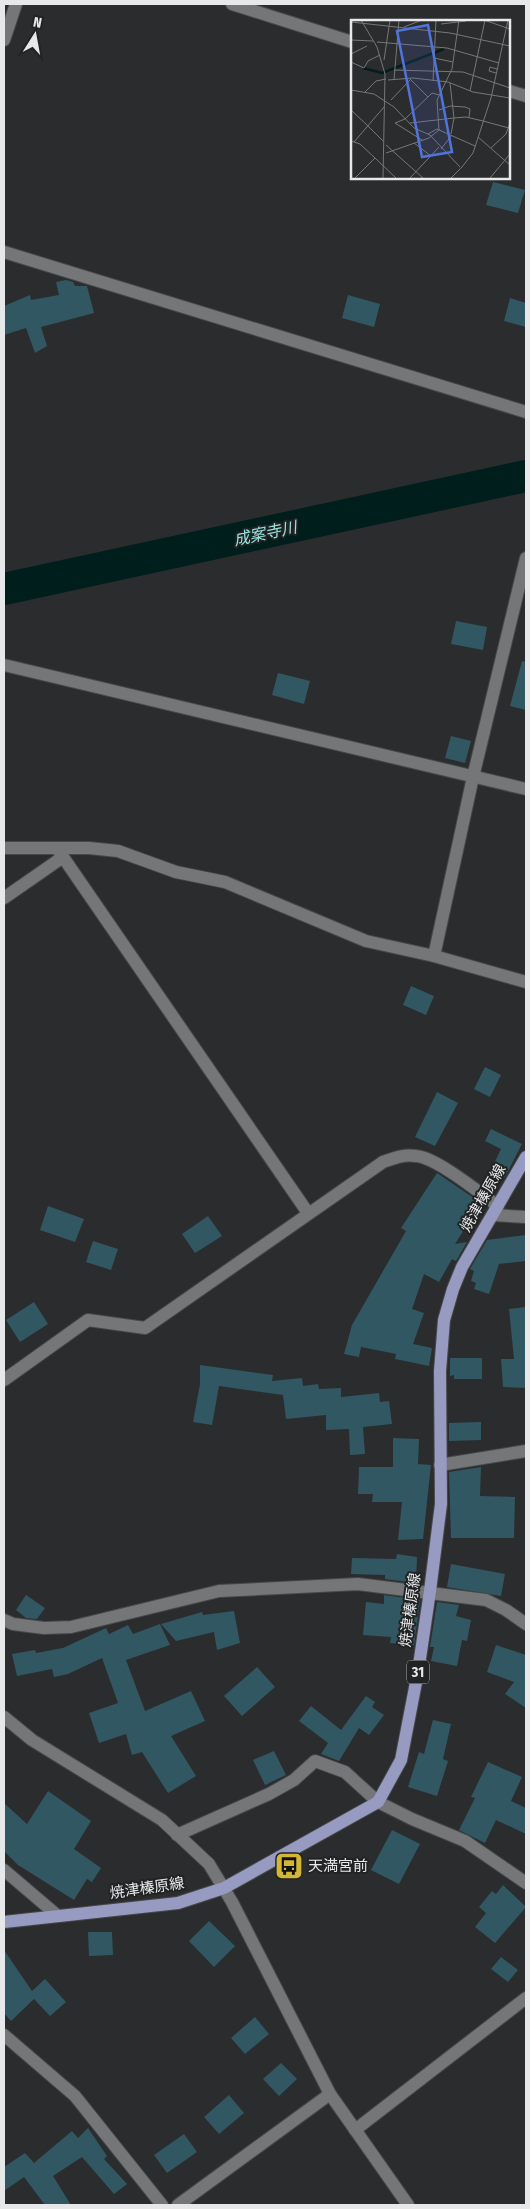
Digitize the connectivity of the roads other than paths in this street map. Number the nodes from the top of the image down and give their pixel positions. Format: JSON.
{"nodes":[{"id":1,"x":16,"y":4,"type":"edge"},
{"id":2,"x":232,"y":4,"type":"edge"},
{"id":3,"x":4,"y":40,"type":"edge"},
{"id":4,"x":351,"y":42,"type":"edge"},
{"id":5,"x":510,"y":91,"type":"edge"},
{"id":6,"x":526,"y":96,"type":"edge"},
{"id":7,"x":4,"y":252,"type":"edge"},
{"id":8,"x":526,"y":412,"type":"edge"},
{"id":9,"x":526,"y":558,"type":"edge"},
{"id":10,"x":524,"y":580,"type":"edge"},
{"id":11,"x":4,"y":665,"type":"edge"},
{"id":12,"x":473,"y":777,"type":"junction"},
{"id":13,"x":526,"y":789,"type":"edge"},
{"id":14,"x":4,"y":848,"type":"edge"},
{"id":15,"x":60,"y":853,"type":"junction"},
{"id":16,"x":4,"y":898,"type":"edge"},
{"id":17,"x":434,"y":956,"type":"junction"},
{"id":18,"x":526,"y":982,"type":"edge"},
{"id":19,"x":526,"y":1157,"type":"edge"},
{"id":20,"x":496,"y":1211,"type":"junction"},
{"id":21,"x":308,"y":1213,"type":"junction"},
{"id":22,"x":526,"y":1217,"type":"edge"},
{"id":23,"x":4,"y":1380,"type":"edge"},
{"id":24,"x":526,"y":1451,"type":"edge"},
{"id":25,"x":440,"y":1465,"type":"junction"},
{"id":26,"x":430,"y":1592,"type":"junction"},
{"id":27,"x":4,"y":1620,"type":"edge"},
{"id":28,"x":526,"y":1624,"type":"edge"},
{"id":29,"x":4,"y":1717,"type":"edge"},
{"id":30,"x":378,"y":1802,"type":"junction"},
{"id":31,"x":177,"y":1835,"type":"junction"},
{"id":32,"x":4,"y":1870,"type":"edge"},
{"id":33,"x":526,"y":1883,"type":"edge"},
{"id":34,"x":224,"y":1888,"type":"junction"},
{"id":35,"x":58,"y":1916,"type":"junction"},
{"id":36,"x":4,"y":1922,"type":"edge"},
{"id":37,"x":526,"y":1998,"type":"edge"},
{"id":38,"x":4,"y":2035,"type":"edge"},
{"id":39,"x":330,"y":2094,"type":"junction"},
{"id":40,"x":355,"y":2130,"type":"junction"},
{"id":41,"x":162,"y":2205,"type":"edge"},
{"id":42,"x":178,"y":2205,"type":"edge"},
{"id":43,"x":408,"y":2205,"type":"edge"}],
"edges":[{"from":1,"to":3,"type":"street"},
{"from":2,"to":4,"type":"street"},
{"from":5,"to":6,"type":"street"},
{"from":7,"to":8,"type":"street"},
{"from":9,"to":10,"type":"street"},
{"from":10,"to":12,"type":"street"},
{"from":11,"to":12,"type":"street"},
{"from":12,"to":13,"type":"street"},
{"from":12,"to":17,"type":"street"},
{"from":14,"to":15,"type":"street"},
{"from":15,"to":16,"type":"street"},
{"from":15,"to":17,"type":"street"},
{"from":15,"to":21,"type":"street"},
{"from":17,"to":18,"type":"street"},
{"from":19,"to":20,"type":"main road","name":"焼津榛原線","number":"31"},
{"from":20,"to":21,"type":"street"},
{"from":20,"to":22,"type":"street"},
{"from":20,"to":25,"type":"main road","name":"焼津榛原線","number":"31"},
{"from":21,"to":23,"type":"street"},
{"from":24,"to":25,"type":"street"},
{"from":25,"to":26,"type":"main road","name":"焼津榛原線","number":"31"},
{"from":26,"to":27,"type":"street"},
{"from":26,"to":28,"type":"street"},
{"from":26,"to":30,"type":"main road","name":"焼津榛原線","number":"31"},
{"from":29,"to":31,"type":"street"},
{"from":30,"to":31,"type":"street"},
{"from":30,"to":33,"type":"street"},
{"from":30,"to":34,"type":"main road","name":"焼津榛原線"},
{"from":31,"to":34,"type":"street"},
{"from":32,"to":35,"type":"street"},
{"from":34,"to":35,"type":"main road","name":"焼津榛原線"},
{"from":34,"to":39,"type":"street"},
{"from":35,"to":36,"type":"main road","name":"焼津榛原線"},
{"from":37,"to":40,"type":"street"},
{"from":38,"to":41,"type":"street"},
{"from":39,"to":40,"type":"street"},
{"from":39,"to":42,"type":"street"},
{"from":40,"to":43,"type":"street"}]}
